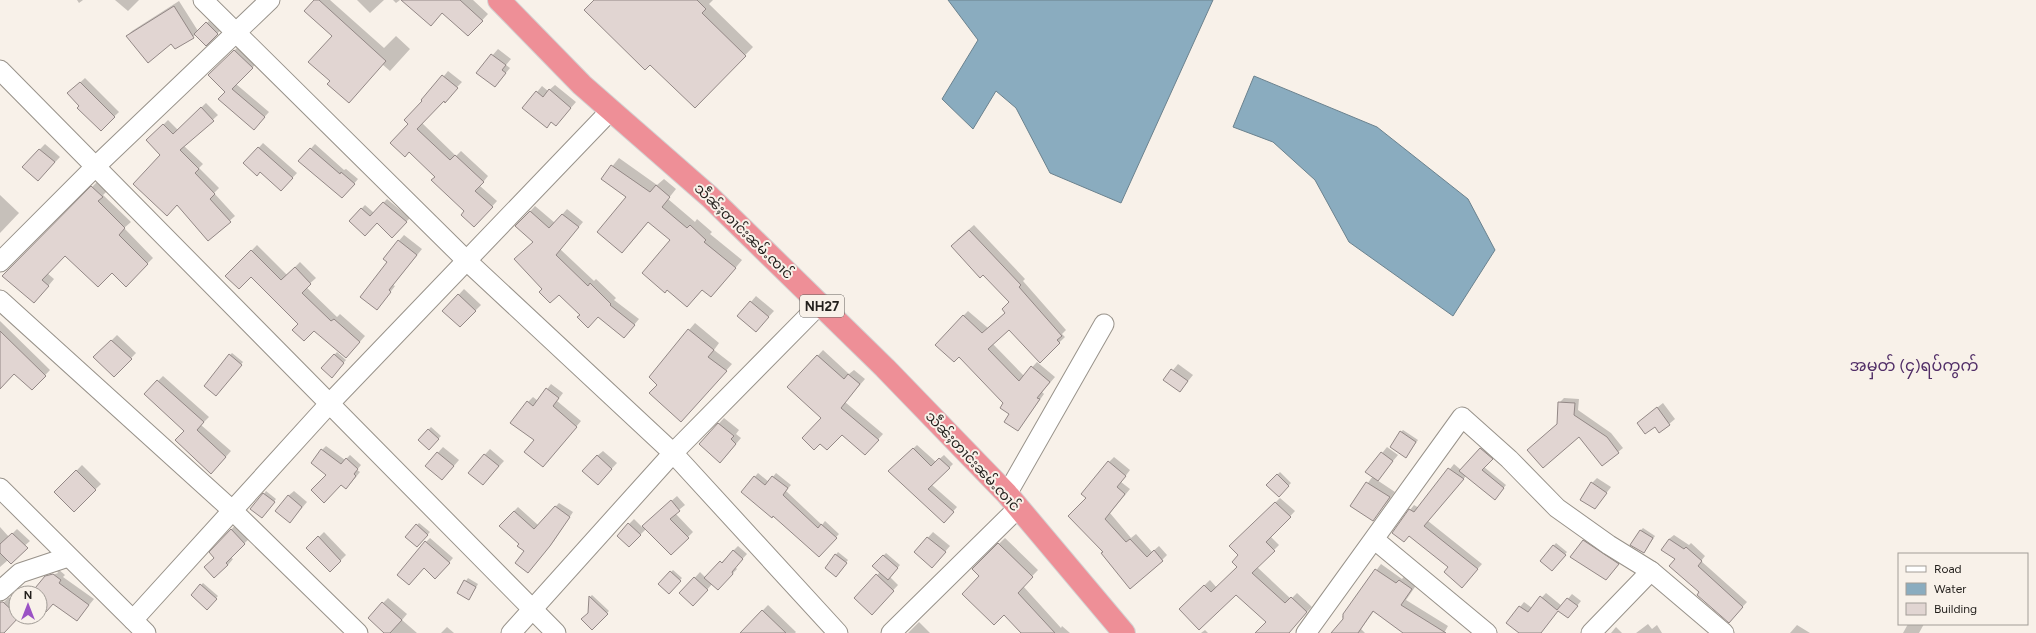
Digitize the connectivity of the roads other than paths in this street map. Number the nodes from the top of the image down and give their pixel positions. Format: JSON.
{"nodes":[{"id":1,"x":202,"y":0,"type":"edge"},
{"id":2,"x":270,"y":0,"type":"edge"},
{"id":3,"x":499,"y":0,"type":"edge"},
{"id":4,"x":234,"y":33,"type":"junction"},
{"id":5,"x":0,"y":70,"type":"edge"},
{"id":6,"x":611,"y":110,"type":"junction"},
{"id":7,"x":96,"y":166,"type":"junction"},
{"id":8,"x":467,"y":261,"type":"junction"},
{"id":9,"x":0,"y":262,"type":"edge"},
{"id":10,"x":0,"y":300,"type":"edge"},
{"id":11,"x":820,"y":304,"type":"junction"},
{"id":12,"x":1104,"y":324,"type":"dead end"},
{"id":13,"x":330,"y":403,"type":"junction"},
{"id":14,"x":673,"y":453,"type":"junction"},
{"id":15,"x":0,"y":488,"type":"edge"},
{"id":16,"x":1012,"y":502,"type":"junction"},
{"id":17,"x":234,"y":511,"type":"junction"},
{"id":18,"x":1375,"y":540,"type":"junction"},
{"id":19,"x":68,"y":557,"type":"junction"},
{"id":20,"x":1651,"y":571,"type":"junction"},
{"id":21,"x":0,"y":591,"type":"edge"},
{"id":22,"x":532,"y":608,"type":"junction"},
{"id":23,"x":139,"y":627,"type":"edge"},
{"id":24,"x":358,"y":633,"type":"edge"},
{"id":25,"x":511,"y":633,"type":"edge"},
{"id":26,"x":556,"y":633,"type":"edge"},
{"id":27,"x":838,"y":633,"type":"edge"},
{"id":28,"x":891,"y":633,"type":"edge"},
{"id":29,"x":1124,"y":633,"type":"edge"},
{"id":30,"x":1306,"y":633,"type":"edge"},
{"id":31,"x":1487,"y":633,"type":"edge"},
{"id":32,"x":1591,"y":633,"type":"edge"},
{"id":33,"x":1724,"y":633,"type":"edge"}],
"edges":[{"from":1,"to":4,"type":"street"},
{"from":2,"to":4,"type":"street"},
{"from":3,"to":6,"type":"highway","name":"သဵၼ်ႈတၢင်းၼမ်ႉၸၢင်","number":"NH27"},
{"from":4,"to":7,"type":"street"},
{"from":4,"to":8,"type":"street"},
{"from":5,"to":7,"type":"street"},
{"from":6,"to":8,"type":"street"},
{"from":6,"to":11,"type":"highway","name":"သဵၼ်ႈတၢင်းၼမ်ႉၸၢင်","number":"NH27"},
{"from":7,"to":9,"type":"street"},
{"from":7,"to":13,"type":"street"},
{"from":8,"to":13,"type":"street"},
{"from":8,"to":14,"type":"street"},
{"from":10,"to":17,"type":"street"},
{"from":11,"to":14,"type":"street"},
{"from":11,"to":16,"type":"highway","name":"သဵၼ်ႈတၢင်းၼမ်ႉၸၢင်","number":"NH27"},
{"from":12,"to":16,"type":"street"},
{"from":13,"to":17,"type":"street"},
{"from":13,"to":22,"type":"street"},
{"from":14,"to":22,"type":"street"},
{"from":14,"to":27,"type":"street"},
{"from":15,"to":19,"type":"street"},
{"from":16,"to":28,"type":"street"},
{"from":16,"to":29,"type":"highway","name":"သဵၼ်ႈတၢင်းၼမ်ႉၸၢင်","number":"NH27"},
{"from":17,"to":23,"type":"street"},
{"from":17,"to":24,"type":"street"},
{"from":18,"to":20,"type":"street"},
{"from":18,"to":30,"type":"street"},
{"from":18,"to":31,"type":"street"},
{"from":19,"to":21,"type":"street"},
{"from":19,"to":23,"type":"street"},
{"from":20,"to":32,"type":"street"},
{"from":20,"to":33,"type":"street"},
{"from":22,"to":25,"type":"street"},
{"from":22,"to":26,"type":"street"}]}
